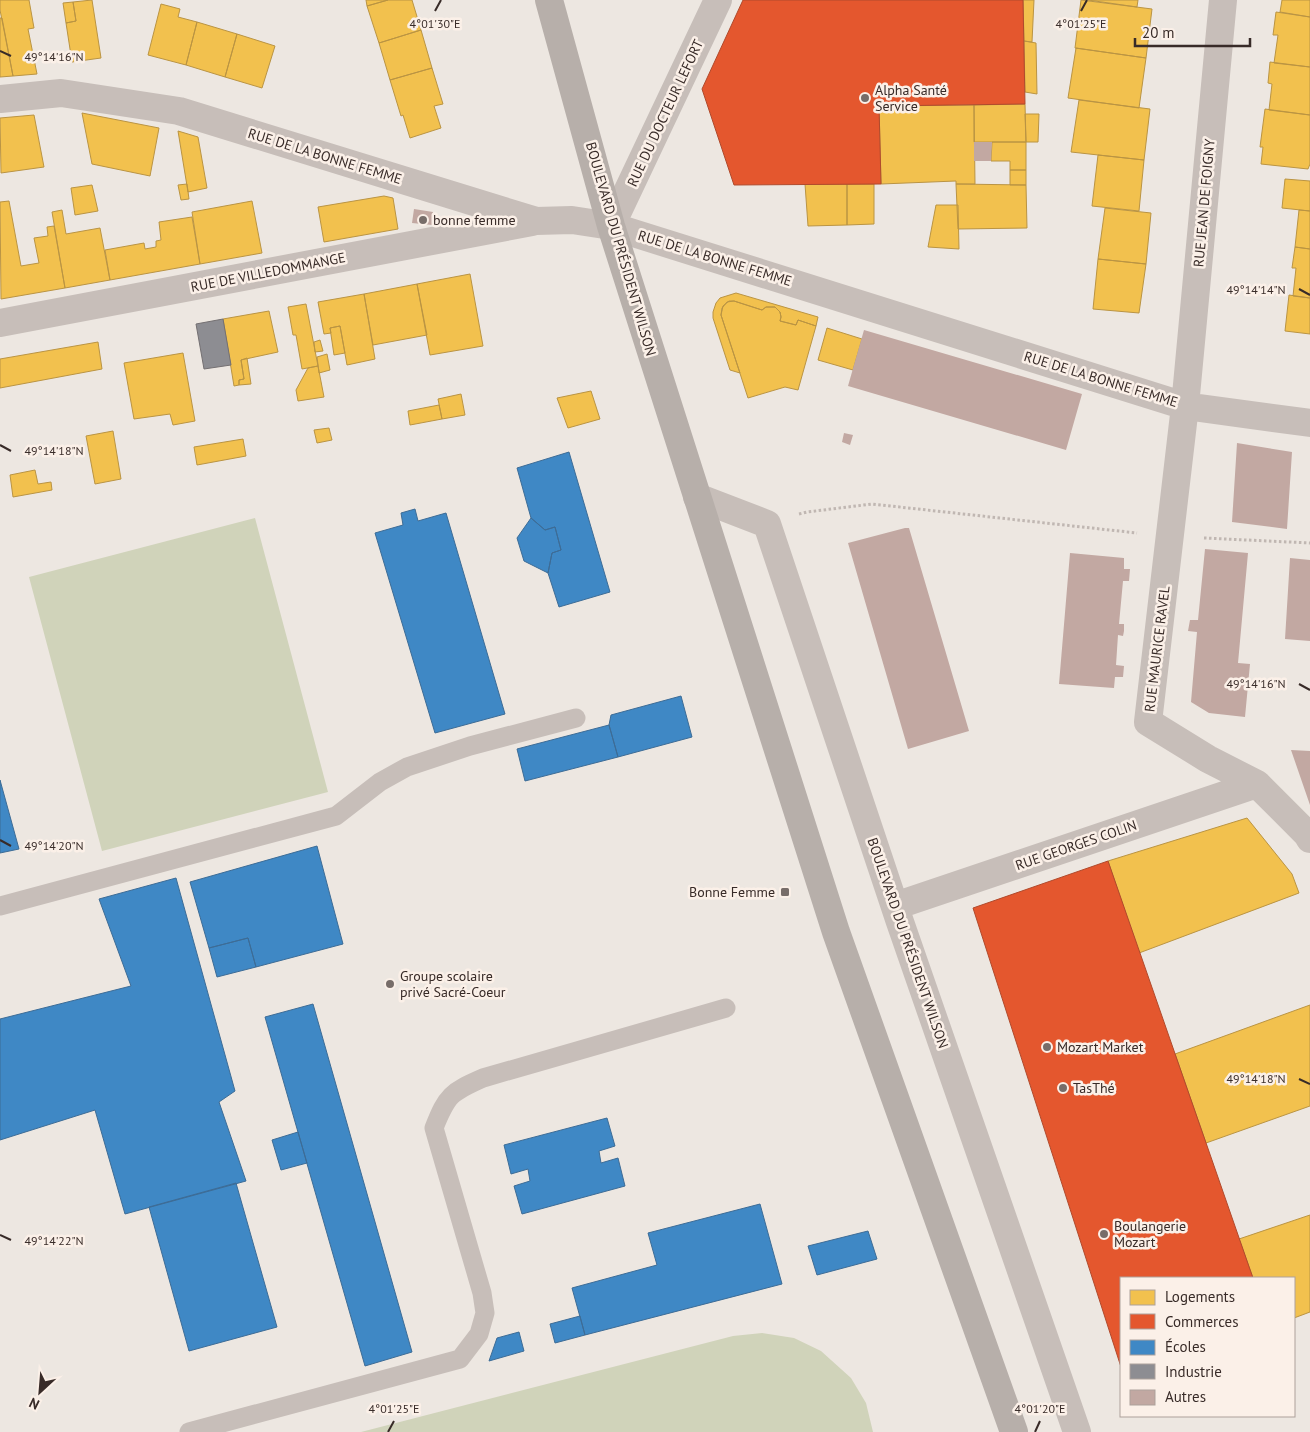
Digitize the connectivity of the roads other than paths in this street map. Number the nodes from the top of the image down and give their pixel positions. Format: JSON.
{"nodes":[{"id":1,"x":549,"y":0,"type":"edge"},
{"id":2,"x":718,"y":0,"type":"edge"},
{"id":3,"x":1223,"y":0,"type":"edge"},
{"id":4,"x":0,"y":99,"type":"edge"},
{"id":5,"x":536,"y":221,"type":"junction"},
{"id":6,"x":611,"y":226,"type":"junction"},
{"id":7,"x":0,"y":323,"type":"edge"},
{"id":8,"x":1185,"y":406,"type":"junction"},
{"id":9,"x":1310,"y":423,"type":"edge"},
{"id":10,"x":697,"y":498,"type":"junction"},
{"id":11,"x":576,"y":718,"type":"dead end"},
{"id":12,"x":1257,"y":784,"type":"junction"},
{"id":13,"x":1310,"y":839,"type":"edge"},
{"id":14,"x":0,"y":906,"type":"edge"},
{"id":15,"x":895,"y":906,"type":"junction"},
{"id":16,"x":726,"y":1008,"type":"dead end"},
{"id":17,"x":189,"y":1432,"type":"edge"},
{"id":18,"x":1014,"y":1432,"type":"edge"},
{"id":19,"x":1077,"y":1432,"type":"edge"}],
"edges":[{"from":1,"to":6,"type":"street","name":"BOULEVARD DU PRÉSIDENT WILSON"},
{"from":2,"to":6,"type":"street","name":"RUE DU DOCTEUR LEFORT"},
{"from":3,"to":8,"type":"street","name":"RUE JEAN DE FOIGNY"},
{"from":4,"to":5,"type":"street","name":"RUE DE LA BONNE FEMME"},
{"from":5,"to":6,"type":"street","name":"RUE DE LA BONNE FEMME"},
{"from":5,"to":7,"type":"street","name":"RUE DE VILLEDOMMANGE"},
{"from":6,"to":8,"type":"street","name":"RUE DE LA BONNE FEMME"},
{"from":6,"to":10,"type":"street","name":"BOULEVARD DU PRÉSIDENT WILSON"},
{"from":8,"to":9,"type":"street","name":"RUE DE LA BONNE FEMME"},
{"from":8,"to":12,"type":"street","name":"RUE MAURICE RAVEL"},
{"from":10,"to":15,"type":"street","name":"BOULEVARD DU PRÉSIDENT WILSON"},
{"from":10,"to":18,"type":"street","name":"BOULEVARD DU PRÉSIDENT WILSON"},
{"from":11,"to":14,"type":"lane"},
{"from":12,"to":13,"type":"street","name":"RUE MAURICE RAVEL"},
{"from":12,"to":15,"type":"street","name":"RUE GEORGES COLIN"},
{"from":15,"to":19,"type":"street","name":"BOULEVARD DU PRÉSIDENT WILSON"},
{"from":16,"to":17,"type":"lane"}]}
